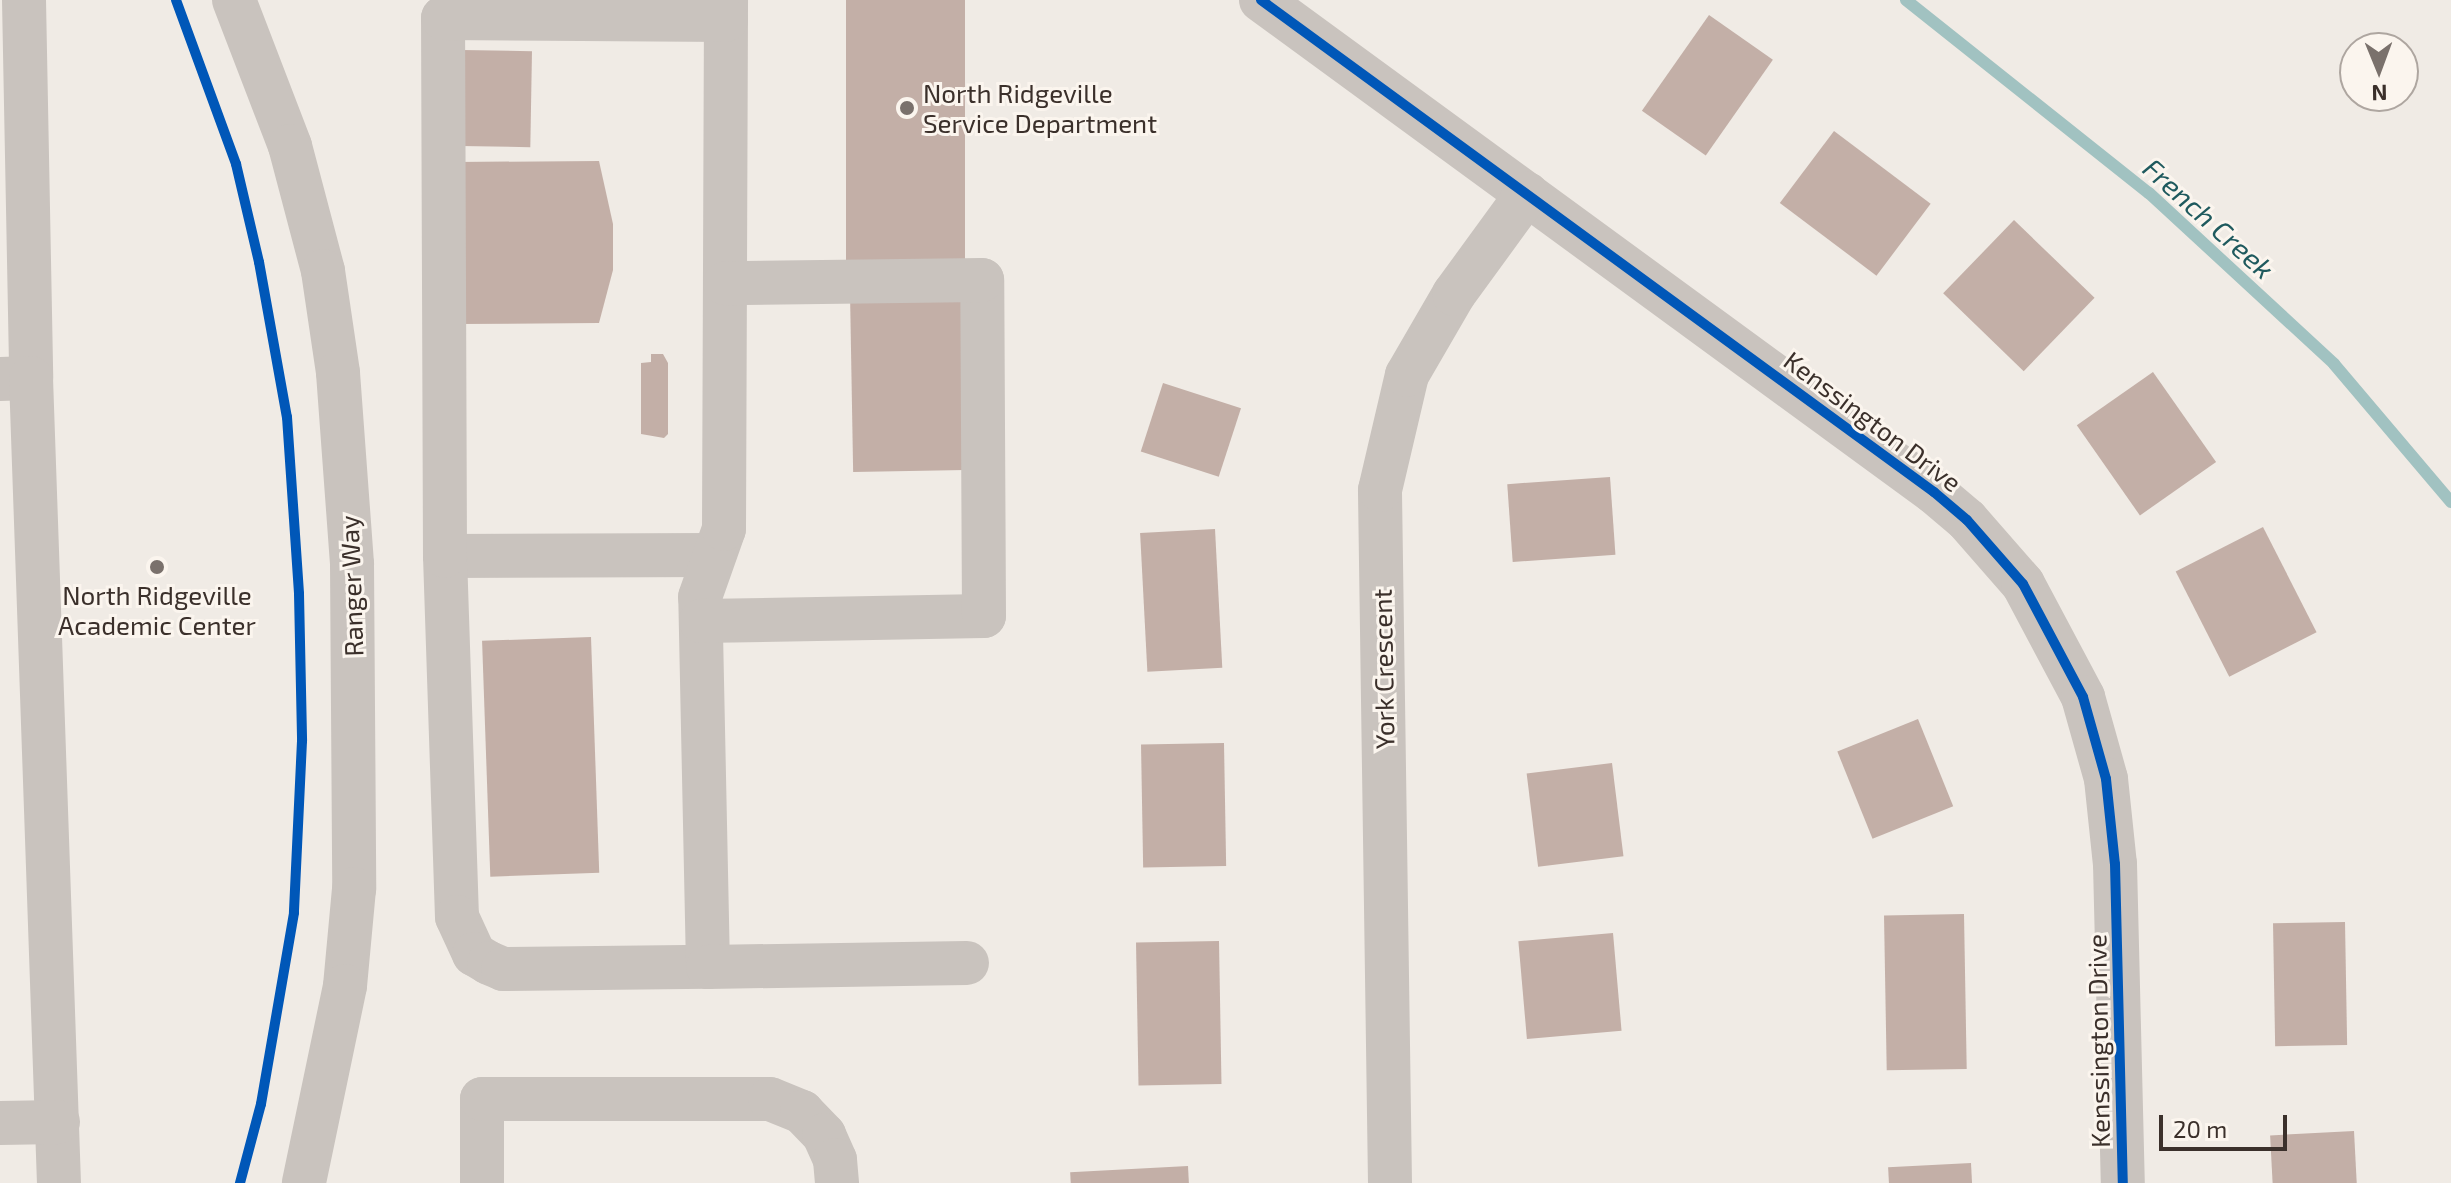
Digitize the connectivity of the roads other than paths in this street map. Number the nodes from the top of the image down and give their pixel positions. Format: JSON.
{"nodes":[{"id":1,"x":24,"y":0,"type":"edge"},
{"id":2,"x":234,"y":0,"type":"edge"},
{"id":3,"x":1261,"y":0,"type":"edge"},
{"id":4,"x":726,"y":10,"type":"edge"},
{"id":5,"x":1527,"y":194,"type":"junction"},
{"id":6,"x":725,"y":283,"type":"junction"},
{"id":7,"x":15,"y":378,"type":"edge"},
{"id":8,"x":714,"y":555,"type":"junction"},
{"id":9,"x":445,"y":556,"type":"junction"},
{"id":10,"x":701,"y":621,"type":"junction"},
{"id":11,"x":967,"y":963,"type":"dead end"},
{"id":12,"x":708,"y":967,"type":"junction"},
{"id":13,"x":58,"y":1122,"type":"junction"},
{"id":14,"x":0,"y":1123,"type":"edge"},
{"id":15,"x":59,"y":1183,"type":"edge"},
{"id":16,"x":304,"y":1183,"type":"edge"},
{"id":17,"x":482,"y":1183,"type":"edge"},
{"id":18,"x":837,"y":1183,"type":"edge"},
{"id":19,"x":1390,"y":1183,"type":"edge"},
{"id":20,"x":2123,"y":1183,"type":"edge"}],
"edges":[{"from":1,"to":7,"type":"street"},
{"from":2,"to":16,"type":"street","name":"Ranger Way"},
{"from":3,"to":5,"type":"street","name":"Kenssington Drive"},
{"from":4,"to":6,"type":"street"},
{"from":4,"to":9,"type":"street"},
{"from":5,"to":19,"type":"street","name":"York Crescent"},
{"from":5,"to":20,"type":"street","name":"Kenssington Drive"},
{"from":6,"to":8,"type":"street"},
{"from":6,"to":10,"type":"street"},
{"from":7,"to":13,"type":"street"},
{"from":8,"to":9,"type":"street"},
{"from":8,"to":10,"type":"street"},
{"from":9,"to":12,"type":"street"},
{"from":10,"to":12,"type":"street"},
{"from":11,"to":12,"type":"street"},
{"from":13,"to":14,"type":"street"},
{"from":13,"to":15,"type":"street"},
{"from":17,"to":18,"type":"street"}]}
